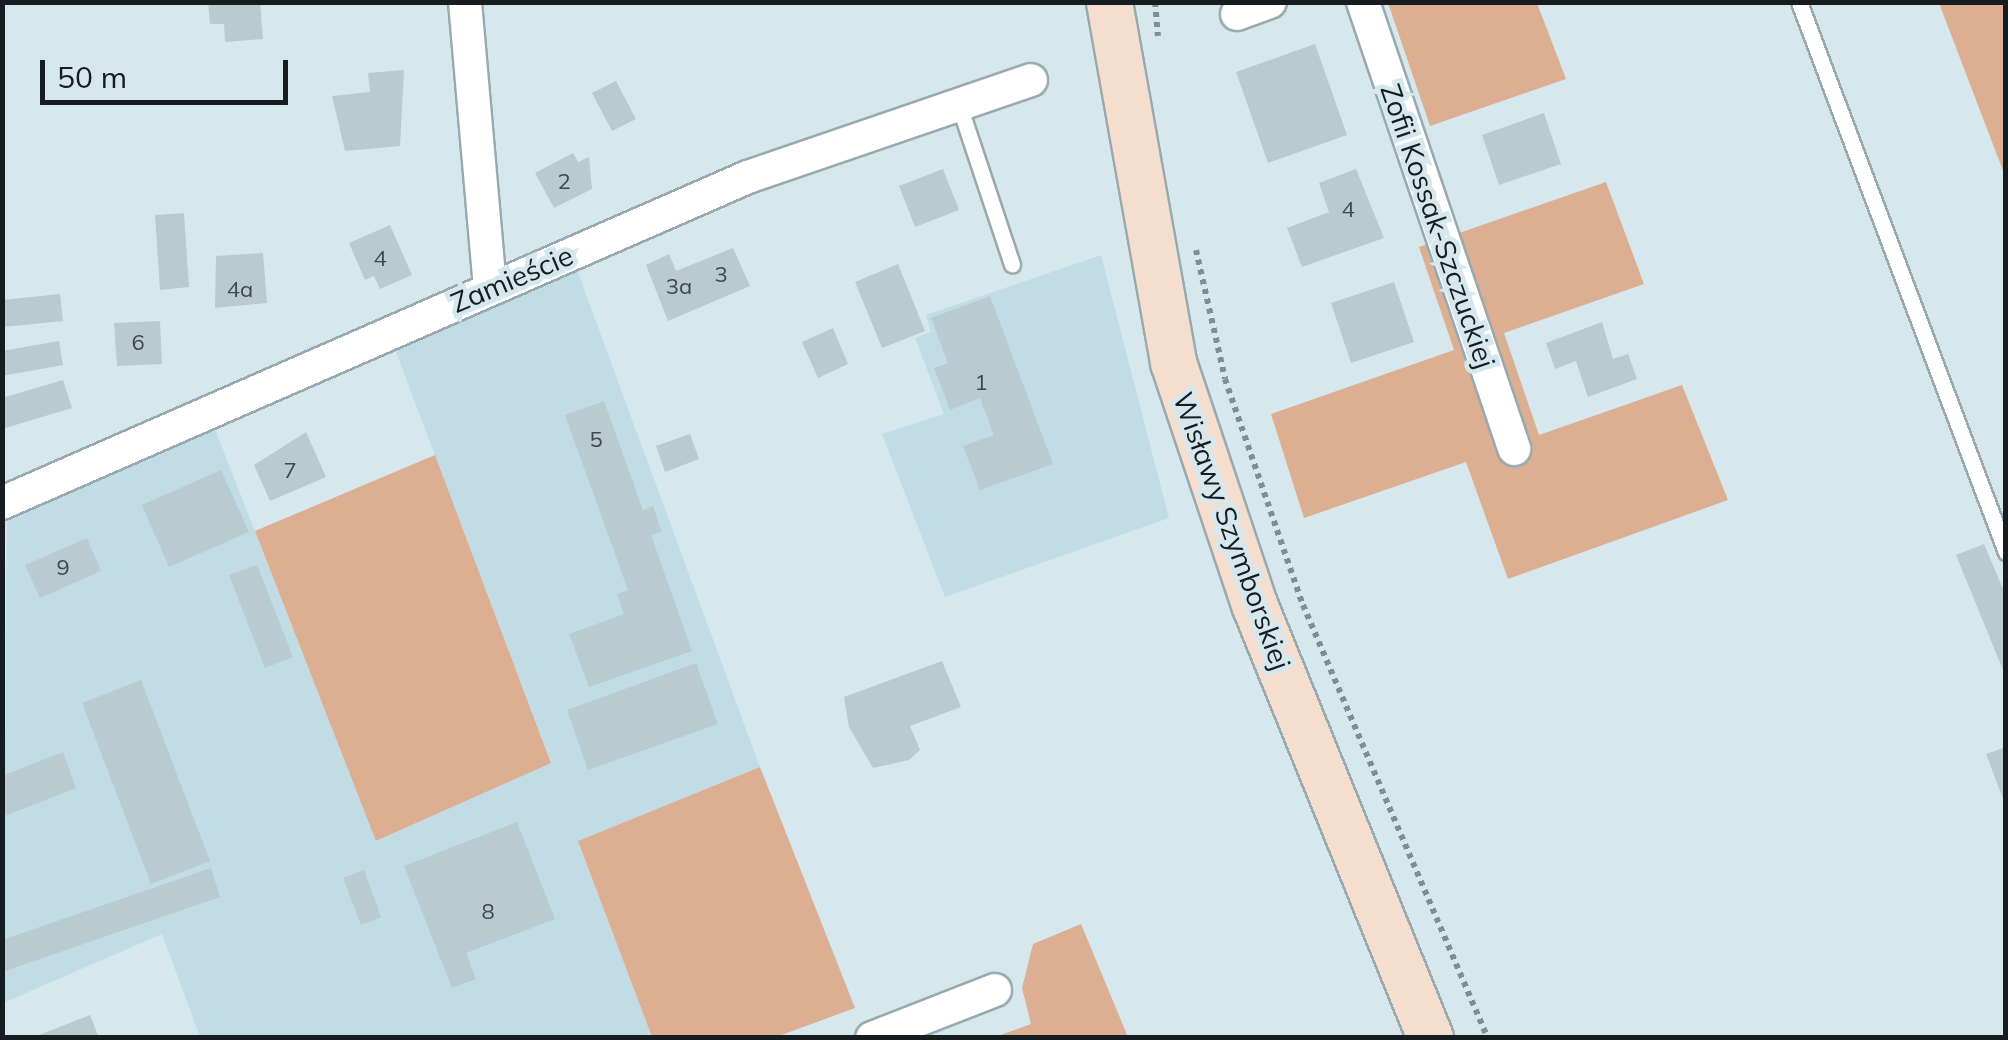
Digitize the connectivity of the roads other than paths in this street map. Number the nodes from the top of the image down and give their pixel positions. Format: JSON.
{"nodes":[{"id":1,"x":465,"y":2,"type":"edge"},
{"id":2,"x":1109,"y":2,"type":"edge"},
{"id":3,"x":1270,"y":2,"type":"edge"},
{"id":4,"x":1362,"y":2,"type":"edge"},
{"id":5,"x":1799,"y":2,"type":"edge"},
{"id":6,"x":1236,"y":14,"type":"dead end"},
{"id":7,"x":1031,"y":80,"type":"dead end"},
{"id":8,"x":959,"y":105,"type":"junction"},
{"id":9,"x":1012,"y":264,"type":"dead end"},
{"id":10,"x":490,"y":288,"type":"junction"},
{"id":11,"x":1514,"y":449,"type":"dead end"},
{"id":12,"x":2,"y":503,"type":"edge"},
{"id":13,"x":2006,"y":552,"type":"edge"},
{"id":14,"x":995,"y":990,"type":"dead end"},
{"id":15,"x":872,"y":1038,"type":"edge"},
{"id":16,"x":1430,"y":1038,"type":"edge"}],
"edges":[{"from":1,"to":10,"type":"street"},
{"from":2,"to":16,"type":"main road","name":"Wisławy Szymborskiej"},
{"from":3,"to":6,"type":"street"},
{"from":4,"to":11,"type":"street","name":"Zofii Kossak-Szczuckiej"},
{"from":5,"to":13,"type":"lane"},
{"from":7,"to":8,"type":"street","name":"Zamieście"},
{"from":8,"to":9,"type":"lane"},
{"from":8,"to":10,"type":"street","name":"Zamieście"},
{"from":10,"to":12,"type":"street","name":"Zamieście"},
{"from":14,"to":15,"type":"street"}]}
